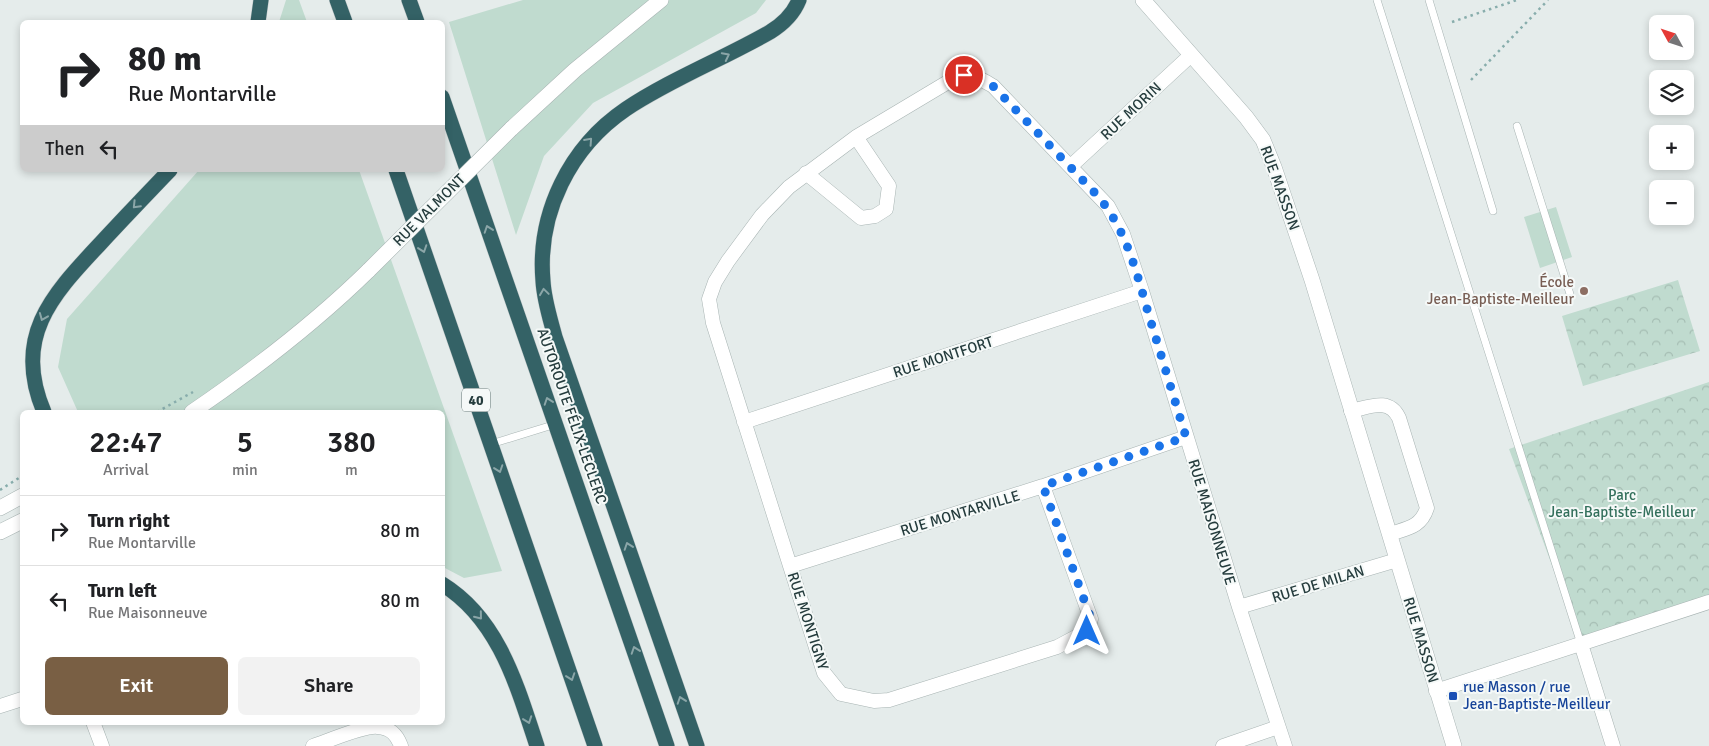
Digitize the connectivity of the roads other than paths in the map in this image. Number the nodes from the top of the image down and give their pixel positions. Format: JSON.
{"nodes":[{"id":1,"x":261,"y":0,"type":"edge"},
{"id":2,"x":337,"y":0,"type":"edge"},
{"id":3,"x":409,"y":0,"type":"edge"},
{"id":4,"x":661,"y":0,"type":"edge"},
{"id":5,"x":798,"y":0,"type":"edge"},
{"id":6,"x":1143,"y":0,"type":"edge"},
{"id":7,"x":1378,"y":0,"type":"edge"},
{"id":8,"x":1429,"y":0,"type":"edge"},
{"id":9,"x":258,"y":20,"type":"edge"},
{"id":10,"x":343,"y":20,"type":"edge"},
{"id":11,"x":416,"y":20,"type":"edge"},
{"id":12,"x":1191,"y":55,"type":"junction"},
{"id":13,"x":445,"y":106,"type":"edge"},
{"id":14,"x":1517,"y":126,"type":"dead end"},
{"id":15,"x":856,"y":137,"type":"junction"},
{"id":16,"x":1071,"y":166,"type":"junction"},
{"id":17,"x":168,"y":172,"type":"edge"},
{"id":18,"x":397,"y":172,"type":"edge"},
{"id":19,"x":806,"y":173,"type":"junction"},
{"id":20,"x":1493,"y":211,"type":"dead end"},
{"id":21,"x":1142,"y":292,"type":"junction"},
{"id":22,"x":1570,"y":294,"type":"dead end"},
{"id":23,"x":712,"y":323,"type":"joint"},
{"id":24,"x":43,"y":410,"type":"edge"},
{"id":25,"x":195,"y":410,"type":"edge"},
{"id":26,"x":1351,"y":411,"type":"junction"},
{"id":27,"x":744,"y":422,"type":"junction"},
{"id":28,"x":556,"y":424,"type":"junction"},
{"id":29,"x":1186,"y":437,"type":"junction"},
{"id":30,"x":491,"y":444,"type":"junction"},
{"id":31,"x":1043,"y":486,"type":"junction"},
{"id":32,"x":20,"y":497,"type":"edge"},
{"id":33,"x":0,"y":508,"type":"edge"},
{"id":34,"x":20,"y":522,"type":"edge"},
{"id":35,"x":0,"y":532,"type":"edge"},
{"id":36,"x":1390,"y":534,"type":"junction"},
{"id":37,"x":1397,"y":560,"type":"junction"},
{"id":38,"x":790,"y":566,"type":"junction"},
{"id":39,"x":445,"y":586,"type":"edge"},
{"id":40,"x":1709,"y":602,"type":"edge"},
{"id":41,"x":1239,"y":608,"type":"junction"},
{"id":42,"x":1581,"y":644,"type":"junction"},
{"id":43,"x":1436,"y":690,"type":"junction"},
{"id":44,"x":20,"y":700,"type":"edge"},
{"id":45,"x":0,"y":706,"type":"edge"},
{"id":46,"x":94,"y":725,"type":"edge"},
{"id":47,"x":1278,"y":727,"type":"junction"},
{"id":48,"x":102,"y":746,"type":"edge"},
{"id":49,"x":314,"y":746,"type":"edge"},
{"id":50,"x":401,"y":746,"type":"edge"},
{"id":51,"x":537,"y":746,"type":"edge"},
{"id":52,"x":595,"y":746,"type":"edge"},
{"id":53,"x":668,"y":746,"type":"edge"},
{"id":54,"x":697,"y":746,"type":"edge"},
{"id":55,"x":1223,"y":746,"type":"edge"},
{"id":56,"x":1284,"y":746,"type":"edge"},
{"id":57,"x":1454,"y":746,"type":"edge"},
{"id":58,"x":1613,"y":746,"type":"edge"}],
"edges":[{"from":1,"to":9,"type":"highway"},
{"from":2,"to":10,"type":"highway"},
{"from":3,"to":11,"type":"highway"},
{"from":4,"to":25,"type":"street","name":"RUE VALMONT","bridge":true},
{"from":54,"to":5,"type":"highway","one_way":true},
{"from":6,"to":12,"type":"street","name":"RUE MASSON"},
{"from":7,"to":42,"type":"lane"},
{"from":8,"to":20,"type":"lane"},
{"from":12,"to":16,"type":"street","name":"RUE MORIN"},
{"from":12,"to":26,"type":"street","name":"RUE MASSON"},
{"from":28,"to":13,"type":"highway","name":"AUTOROUTE FÉLIX-LECLERC","one_way":true},
{"from":14,"to":22,"type":"lane"},
{"from":15,"to":16,"type":"street","name":"RUE MAISONNEUVE"},
{"from":15,"to":19,"type":"street","name":"RUE MAISONNEUVE"},
{"from":15,"to":19,"type":"street"},
{"from":16,"to":21,"type":"street","name":"RUE MAISONNEUVE"},
{"from":17,"to":24,"type":"highway","one_way":true},
{"from":18,"to":30,"type":"highway","number":"40","one_way":true},
{"from":19,"to":23,"type":"street","name":"RUE MAISONNEUVE"},
{"from":21,"to":27,"type":"street","name":"RUE MONTFORT"},
{"from":21,"to":29,"type":"street","name":"RUE MAISONNEUVE"},
{"from":23,"to":27,"type":"street","name":"RUE MONTIGNY"},
{"from":26,"to":36,"type":"street","name":"RUE MASSON"},
{"from":26,"to":36,"type":"street"},
{"from":27,"to":38,"type":"street","name":"RUE MONTIGNY"},
{"from":28,"to":30,"type":"lane"},
{"from":53,"to":28,"type":"highway","name":"AUTOROUTE FÉLIX-LECLERC","one_way":true},
{"from":29,"to":31,"type":"street","name":"RUE MONTARVILLE"},
{"from":29,"to":41,"type":"street","name":"RUE MAISONNEUVE"},
{"from":30,"to":52,"type":"highway","number":"40","one_way":true},
{"from":31,"to":38,"type":"street","name":"RUE MONTARVILLE"},
{"from":31,"to":38,"type":"street","name":"RUE MONTIGNY"},
{"from":32,"to":33,"type":"street"},
{"from":34,"to":35,"type":"street"},
{"from":36,"to":37,"type":"street","name":"RUE MASSON"},
{"from":37,"to":41,"type":"street","name":"RUE DE MILAN"},
{"from":37,"to":43,"type":"street","name":"RUE MASSON"},
{"from":39,"to":51,"type":"highway","one_way":true},
{"from":40,"to":42,"type":"street"},
{"from":41,"to":47,"type":"street","name":"RUE MAISONNEUVE"},
{"from":42,"to":43,"type":"street"},
{"from":42,"to":58,"type":"street"},
{"from":43,"to":57,"type":"street","name":"RUE MASSON"},
{"from":44,"to":45,"type":"street"},
{"from":46,"to":48,"type":"street"},
{"from":47,"to":55,"type":"street"},
{"from":47,"to":56,"type":"street","name":"RUE MAISONNEUVE"},
{"from":49,"to":50,"type":"street"}]}
